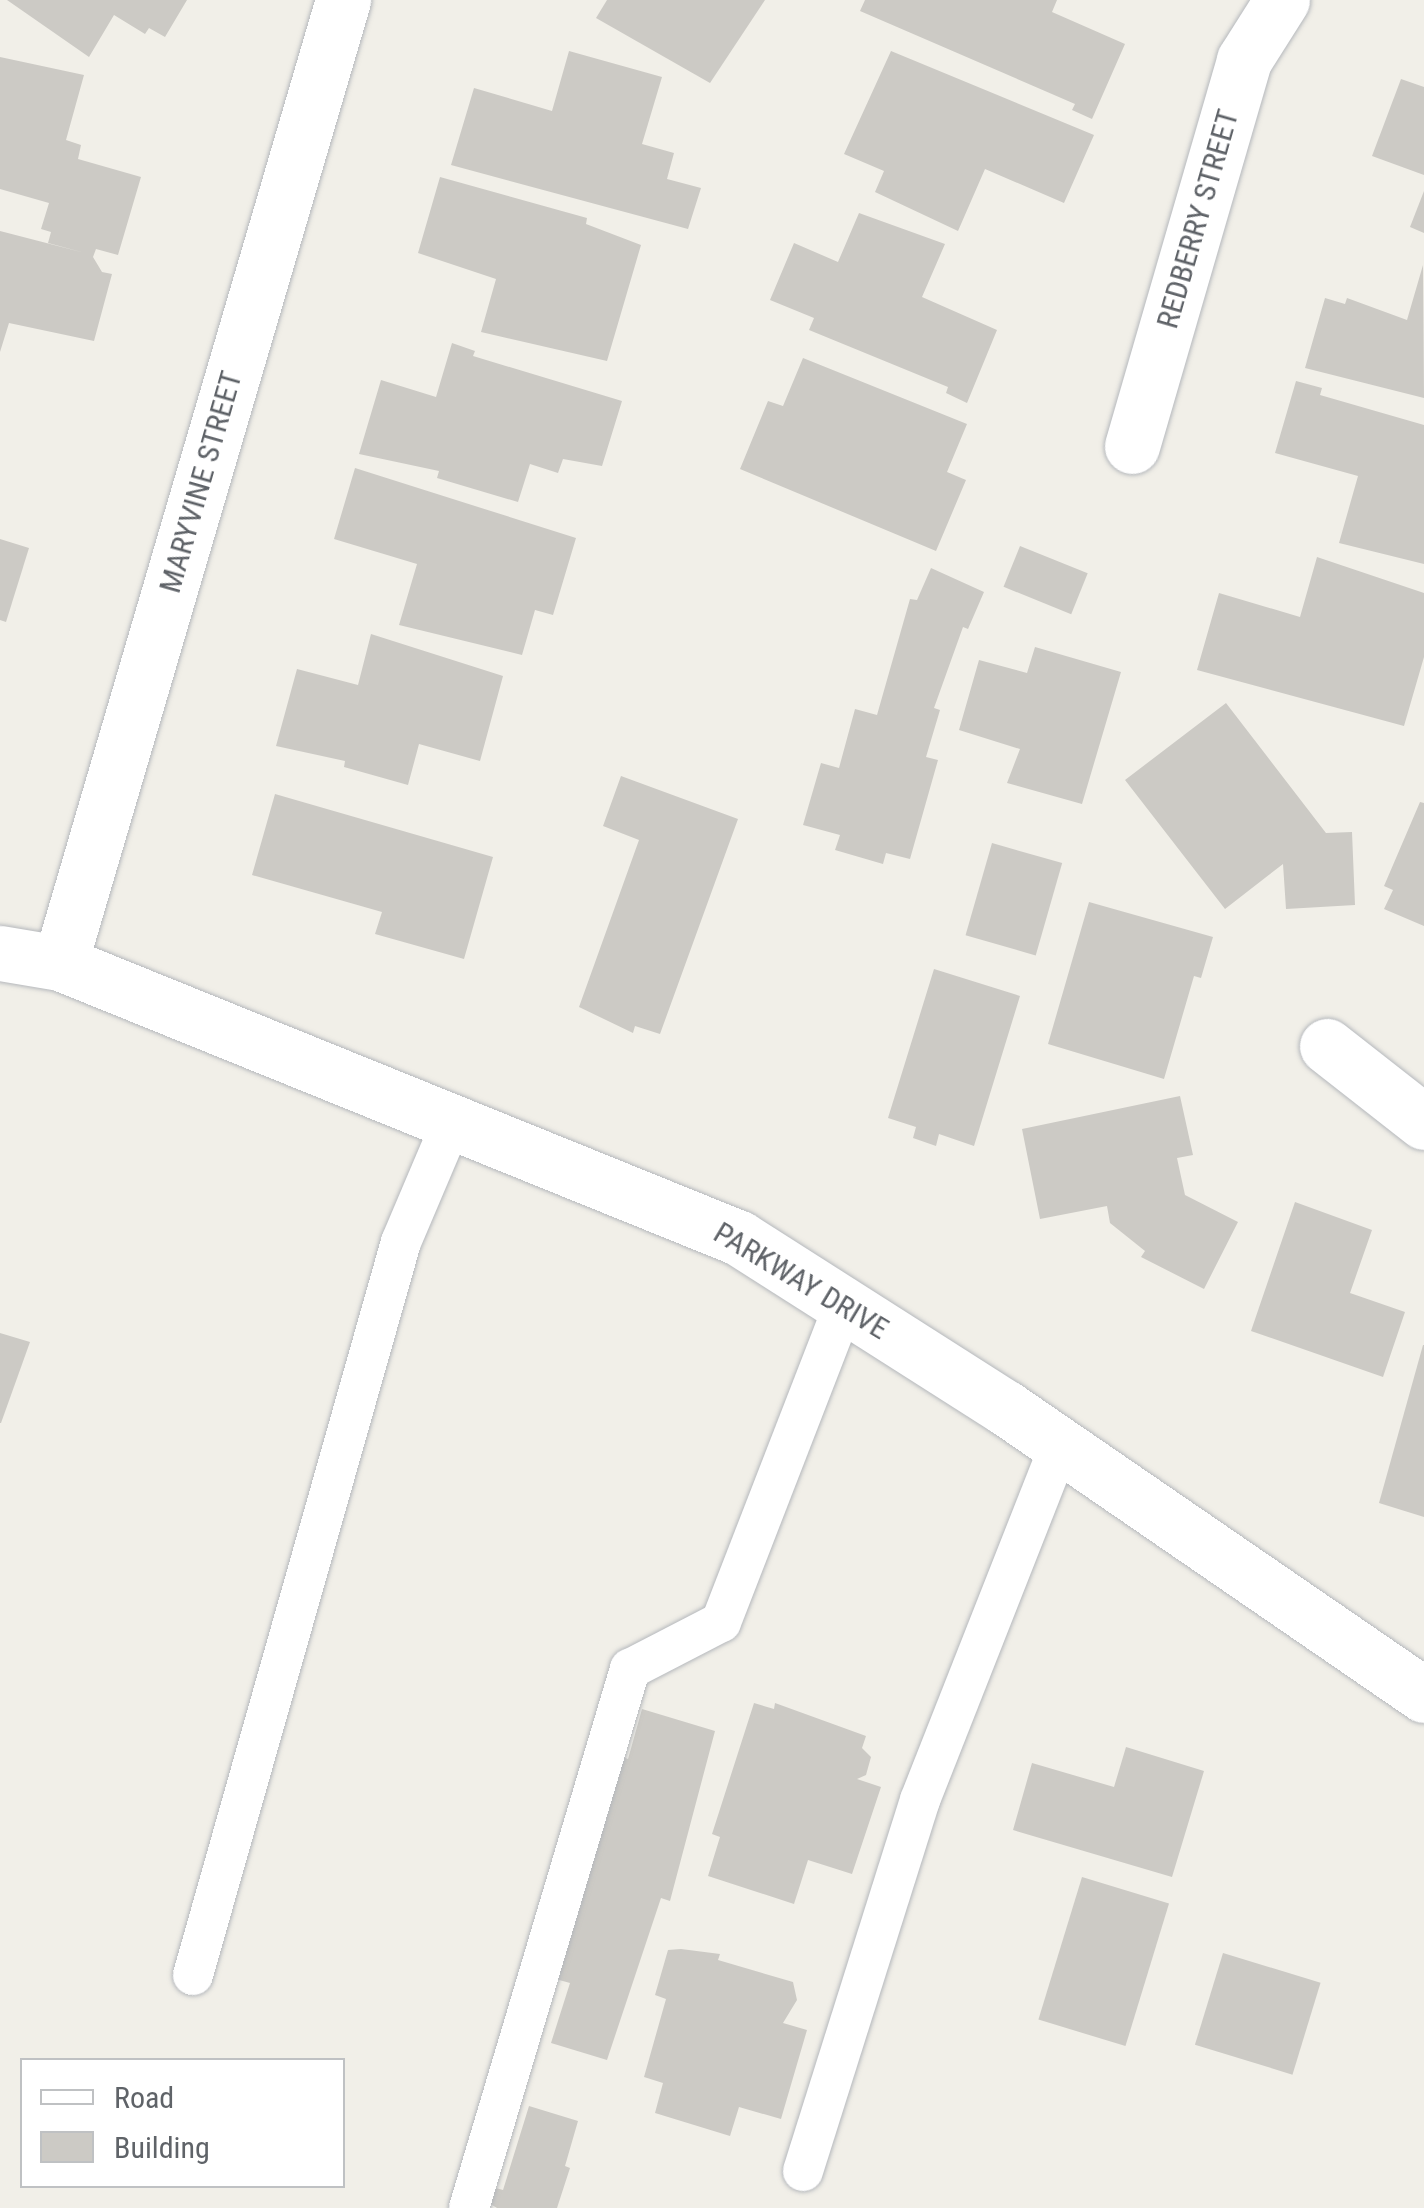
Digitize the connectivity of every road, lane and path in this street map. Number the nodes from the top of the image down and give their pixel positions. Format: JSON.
{"nodes":[{"id":1,"x":342,"y":0,"type":"edge"},
{"id":2,"x":1282,"y":0,"type":"edge"},
{"id":3,"x":1132,"y":446,"type":"dead end"},
{"id":4,"x":0,"y":953,"type":"edge"},
{"id":5,"x":60,"y":963,"type":"junction"},
{"id":6,"x":1328,"y":1046,"type":"dead end"},
{"id":7,"x":452,"y":1122,"type":"junction"},
{"id":8,"x":1424,"y":1122,"type":"edge"},
{"id":9,"x":844,"y":1305,"type":"junction"},
{"id":10,"x":1060,"y":1445,"type":"junction"},
{"id":11,"x":1424,"y":1695,"type":"edge"},
{"id":12,"x":194,"y":1975,"type":"dead end"},
{"id":13,"x":803,"y":2171,"type":"dead end"},
{"id":14,"x":468,"y":2208,"type":"edge"}],
"edges":[{"from":1,"to":5,"type":"street","name":"MARYVINE STREET"},
{"from":2,"to":3,"type":"street","name":"REDBERRY STREET"},
{"from":4,"to":5,"type":"street","name":"PARKWAY DRIVE"},
{"from":5,"to":7,"type":"street","name":"PARKWAY DRIVE"},
{"from":6,"to":8,"type":"street"},
{"from":7,"to":9,"type":"street","name":"PARKWAY DRIVE"},
{"from":7,"to":12,"type":"lane"},
{"from":9,"to":10,"type":"street","name":"PARKWAY DRIVE"},
{"from":9,"to":14,"type":"lane"},
{"from":10,"to":11,"type":"street","name":"PARKWAY DRIVE"},
{"from":10,"to":13,"type":"lane"}]}
